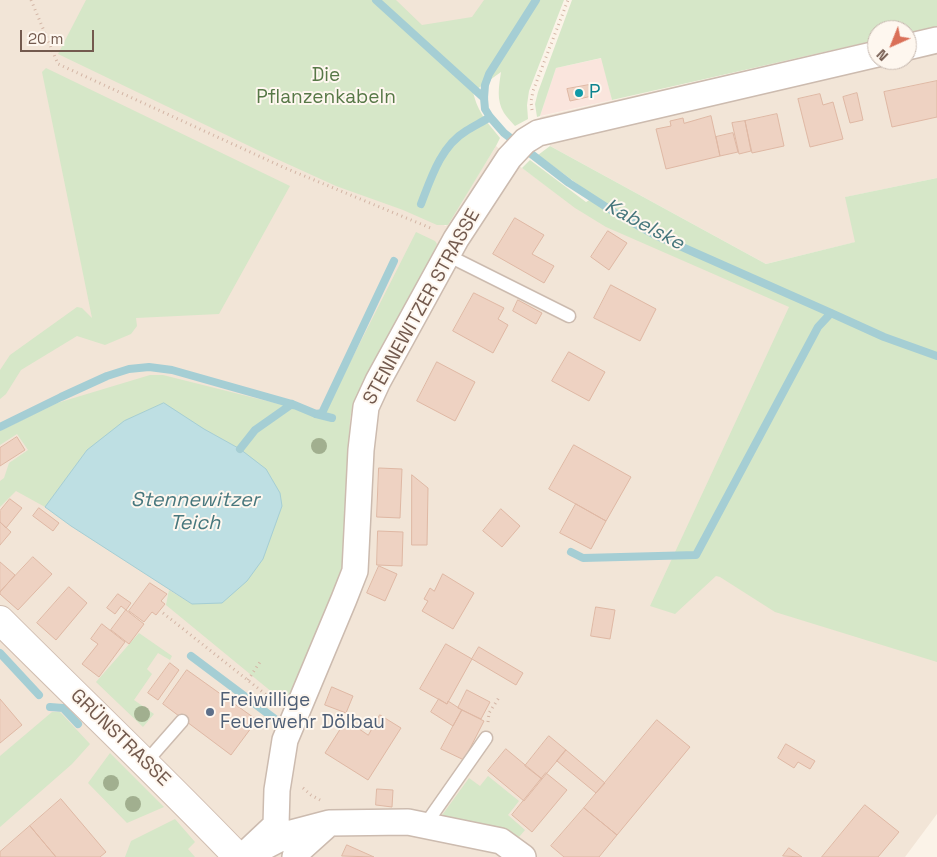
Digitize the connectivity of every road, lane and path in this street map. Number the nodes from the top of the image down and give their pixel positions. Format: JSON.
{"nodes":[{"id":1,"x":31,"y":0,"type":"edge"},
{"id":2,"x":568,"y":0,"type":"edge"},
{"id":3,"x":937,"y":40,"type":"edge"},
{"id":4,"x":917,"y":45,"type":"edge"},
{"id":5,"x":867,"y":56,"type":"edge"},
{"id":6,"x":536,"y":134,"type":"junction"},
{"id":7,"x":451,"y":247,"type":"junction"},
{"id":8,"x":569,"y":316,"type":"dead end"},
{"id":9,"x":163,"y":613,"type":"dead end"},
{"id":10,"x":0,"y":620,"type":"edge"},
{"id":11,"x":260,"y":662,"type":"dead end"},
{"id":12,"x":248,"y":680,"type":"junction"},
{"id":13,"x":500,"y":696,"type":"dead end"},
{"id":14,"x":294,"y":717,"type":"junction"},
{"id":15,"x":182,"y":722,"type":"dead end"},
{"id":16,"x":486,"y":738,"type":"joint"},
{"id":17,"x":146,"y":762,"type":"junction"},
{"id":18,"x":278,"y":790,"type":"junction"},
{"id":19,"x":329,"y":823,"type":"junction"},
{"id":20,"x":425,"y":825,"type":"junction"},
{"id":21,"x":238,"y":857,"type":"edge"},
{"id":22,"x":243,"y":857,"type":"edge"},
{"id":23,"x":295,"y":857,"type":"edge"},
{"id":24,"x":523,"y":857,"type":"edge"}],
"edges":[{"from":1,"to":7,"type":"path"},
{"from":2,"to":6,"type":"path"},
{"from":3,"to":4,"type":"street"},
{"from":5,"to":6,"type":"street"},
{"from":6,"to":7,"type":"street","name":"STENNEWITZER STRASSE"},
{"from":7,"to":8,"type":"lane"},
{"from":7,"to":14,"type":"street","name":"STENNEWITZER STRASSE"},
{"from":9,"to":12,"type":"path"},
{"from":10,"to":17,"type":"street","name":"GRÜNSTRASSE"},
{"from":11,"to":12,"type":"path"},
{"from":12,"to":14,"type":"path"},
{"from":13,"to":16,"type":"path"},
{"from":14,"to":18,"type":"street","name":"STENNEWITZER STRASSE"},
{"from":15,"to":17,"type":"lane"},
{"from":16,"to":20,"type":"lane"},
{"from":17,"to":21,"type":"street","name":"GRÜNSTRASSE"},
{"from":18,"to":19,"type":"street"},
{"from":18,"to":22,"type":"street","name":"STENNEWITZER STRASSE"},
{"from":19,"to":20,"type":"street","name":"STENNEWITZER STRASSE"},
{"from":19,"to":22,"type":"street","name":"STENNEWITZER STRASSE"},
{"from":19,"to":23,"type":"street"},
{"from":20,"to":24,"type":"street","name":"STENNEWITZER STRASSE"}]}
